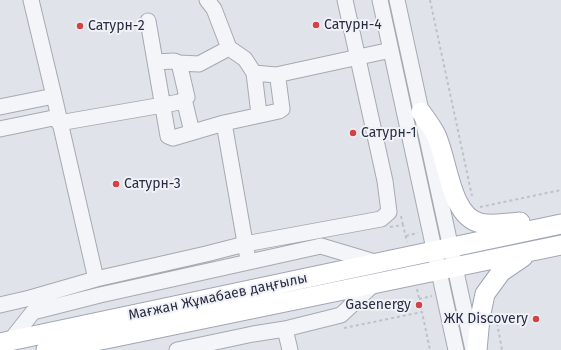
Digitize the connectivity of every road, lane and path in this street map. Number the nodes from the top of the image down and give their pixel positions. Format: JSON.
{"nodes":[{"id":1,"x":31,"y":0,"type":"edge"},
{"id":2,"x":207,"y":0,"type":"edge"},
{"id":3,"x":345,"y":0,"type":"edge"},
{"id":4,"x":380,"y":0,"type":"edge"},
{"id":5,"x":430,"y":0,"type":"edge"},
{"id":6,"x":398,"y":2,"type":"edge"},
{"id":7,"x":148,"y":21,"type":"dead end"},
{"id":8,"x":229,"y":48,"type":"junction"},
{"id":9,"x":391,"y":50,"type":"junction"},
{"id":10,"x":358,"y":58,"type":"junction"},
{"id":11,"x":155,"y":62,"type":"junction"},
{"id":12,"x":179,"y":63,"type":"junction"},
{"id":13,"x":254,"y":73,"type":"junction"},
{"id":14,"x":276,"y":75,"type":"junction"},
{"id":15,"x":54,"y":96,"type":"junction"},
{"id":16,"x":184,"y":100,"type":"junction"},
{"id":17,"x":162,"y":104,"type":"junction"},
{"id":18,"x":0,"y":107,"type":"edge"},
{"id":19,"x":421,"y":112,"type":"junction"},
{"id":20,"x":259,"y":114,"type":"junction"},
{"id":21,"x":59,"y":120,"type":"junction"},
{"id":22,"x":224,"y":123,"type":"junction"},
{"id":23,"x":0,"y":129,"type":"edge"},
{"id":24,"x":192,"y":132,"type":"junction"},
{"id":25,"x":561,"y":190,"type":"edge"},
{"id":26,"x":471,"y":213,"type":"junction"},
{"id":27,"x":561,"y":220,"type":"edge"},
{"id":28,"x":561,"y":224,"type":"edge"},
{"id":29,"x":245,"y":244,"type":"junction"},
{"id":30,"x":561,"y":245,"type":"edge"},
{"id":31,"x":443,"y":249,"type":"junction"},
{"id":32,"x":531,"y":251,"type":"junction"},
{"id":33,"x":249,"y":261,"type":"junction"},
{"id":34,"x":378,"y":263,"type":"junction"},
{"id":35,"x":447,"y":269,"type":"junction"},
{"id":36,"x":414,"y":276,"type":"junction"},
{"id":37,"x":96,"y":279,"type":"junction"},
{"id":38,"x":375,"y":283,"type":"junction"},
{"id":39,"x":0,"y":305,"type":"edge"},
{"id":40,"x":32,"y":305,"type":"junction"},
{"id":41,"x":422,"y":312,"type":"junction"},
{"id":42,"x":285,"y":329,"type":"junction"},
{"id":43,"x":340,"y":329,"type":"dead end"},
{"id":44,"x":5,"y":342,"type":"edge"},
{"id":45,"x":285,"y":349,"type":"edge"},
{"id":46,"x":46,"y":350,"type":"edge"},
{"id":47,"x":177,"y":350,"type":"edge"},
{"id":48,"x":430,"y":350,"type":"edge"},
{"id":49,"x":456,"y":350,"type":"edge"},
{"id":50,"x":473,"y":350,"type":"edge"},
{"id":51,"x":478,"y":350,"type":"edge"}],
"edges":[{"from":1,"to":15,"type":"street"},
{"from":2,"to":8,"type":"street"},
{"from":3,"to":10,"type":"street"},
{"from":4,"to":9,"type":"street"},
{"from":5,"to":26,"type":"path"},
{"from":6,"to":19,"type":"street"},
{"from":7,"to":11,"type":"street"},
{"from":8,"to":12,"type":"street"},
{"from":8,"to":13,"type":"street"},
{"from":9,"to":10,"type":"street"},
{"from":9,"to":31,"type":"street"},
{"from":10,"to":14,"type":"street"},
{"from":10,"to":29,"type":"street"},
{"from":11,"to":12,"type":"street"},
{"from":11,"to":17,"type":"street"},
{"from":12,"to":16,"type":"street"},
{"from":13,"to":14,"type":"street"},
{"from":13,"to":20,"type":"street"},
{"from":14,"to":20,"type":"street"},
{"from":15,"to":18,"type":"street"},
{"from":15,"to":21,"type":"street"},
{"from":16,"to":17,"type":"street"},
{"from":16,"to":24,"type":"street"},
{"from":17,"to":21,"type":"street"},
{"from":17,"to":24,"type":"street"},
{"from":19,"to":26,"type":"main road"},
{"from":19,"to":31,"type":"street"},
{"from":20,"to":22,"type":"street"},
{"from":21,"to":23,"type":"street"},
{"from":21,"to":37,"type":"street"},
{"from":22,"to":24,"type":"street"},
{"from":22,"to":29,"type":"street"},
{"from":25,"to":26,"type":"path"},
{"from":26,"to":27,"type":"main road"},
{"from":28,"to":31,"type":"main road","name":"Мағжан Жұмабаев даңғылы"},
{"from":29,"to":33,"type":"street"},
{"from":29,"to":37,"type":"street"},
{"from":30,"to":32,"type":"main road","name":"Мағжан Жұмабаев даңғылы"},
{"from":31,"to":34,"type":"main road","name":"Мағжан Жұмабаев даңғылы"},
{"from":31,"to":35,"type":"street"},
{"from":32,"to":35,"type":"main road","name":"Мағжан Жұмабаев даңғылы"},
{"from":32,"to":51,"type":"main road"},
{"from":33,"to":34,"type":"street"},
{"from":33,"to":40,"type":"street"},
{"from":34,"to":44,"type":"main road","name":"Мағжан Жұмабаев даңғылы"},
{"from":35,"to":36,"type":"main road","name":"Мағжан Жұмабаев даңғылы"},
{"from":35,"to":49,"type":"street"},
{"from":35,"to":50,"type":"street"},
{"from":36,"to":38,"type":"main road","name":"Мағжан Жұмабаев даңғылы"},
{"from":36,"to":41,"type":"path"},
{"from":37,"to":40,"type":"street"},
{"from":38,"to":42,"type":"street"},
{"from":38,"to":46,"type":"main road","name":"Мағжан Жұмабаев даңғылы"},
{"from":39,"to":40,"type":"street"},
{"from":40,"to":44,"type":"street"},
{"from":41,"to":43,"type":"path"},
{"from":41,"to":48,"type":"path"},
{"from":42,"to":45,"type":"street"},
{"from":42,"to":47,"type":"street"}]}
